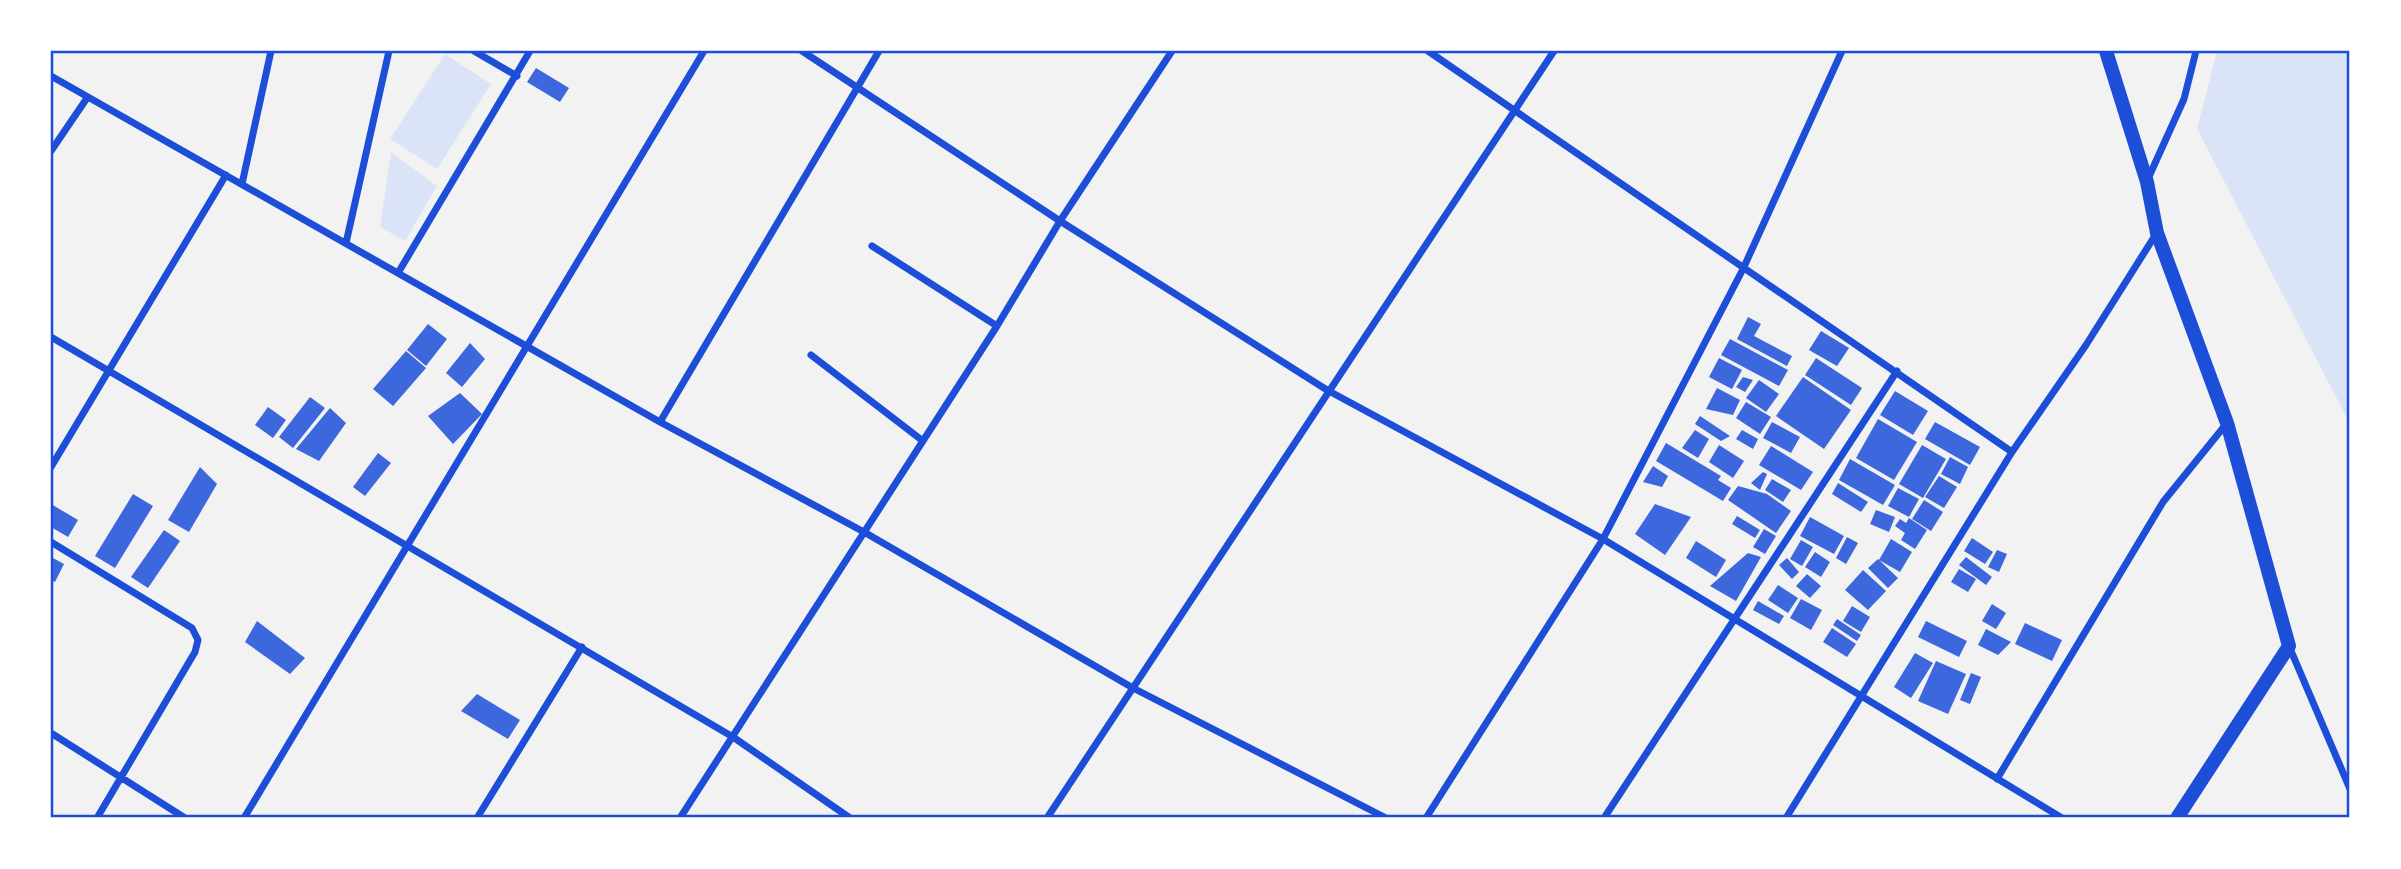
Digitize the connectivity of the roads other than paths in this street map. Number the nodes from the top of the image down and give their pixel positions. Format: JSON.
{"nodes":[{"id":1,"x":271,"y":51,"type":"edge"},
{"id":2,"x":389,"y":51,"type":"edge"},
{"id":3,"x":474,"y":51,"type":"edge"},
{"id":4,"x":530,"y":51,"type":"edge"},
{"id":5,"x":704,"y":51,"type":"edge"},
{"id":6,"x":802,"y":51,"type":"edge"},
{"id":7,"x":879,"y":51,"type":"edge"},
{"id":8,"x":1172,"y":51,"type":"edge"},
{"id":9,"x":1428,"y":51,"type":"edge"},
{"id":10,"x":1554,"y":51,"type":"edge"},
{"id":11,"x":1842,"y":51,"type":"edge"},
{"id":12,"x":2106,"y":51,"type":"edge"},
{"id":13,"x":2196,"y":51,"type":"edge"},
{"id":14,"x":51,"y":76,"type":"edge"},
{"id":15,"x":517,"y":76,"type":"junction"},
{"id":16,"x":860,"y":86,"type":"junction"},
{"id":17,"x":87,"y":98,"type":"junction"},
{"id":18,"x":1515,"y":111,"type":"junction"},
{"id":19,"x":51,"y":150,"type":"edge"},
{"id":20,"x":226,"y":175,"type":"junction"},
{"id":21,"x":2147,"y":181,"type":"junction"},
{"id":22,"x":242,"y":184,"type":"junction"},
{"id":23,"x":1060,"y":221,"type":"junction"},
{"id":24,"x":2157,"y":233,"type":"junction"},
{"id":25,"x":346,"y":243,"type":"junction"},
{"id":26,"x":872,"y":246,"type":"dead end"},
{"id":27,"x":1743,"y":269,"type":"junction"},
{"id":28,"x":398,"y":273,"type":"junction"},
{"id":29,"x":997,"y":327,"type":"junction"},
{"id":30,"x":51,"y":337,"type":"edge"},
{"id":31,"x":528,"y":344,"type":"junction"},
{"id":32,"x":811,"y":355,"type":"dead end"},
{"id":33,"x":107,"y":370,"type":"junction"},
{"id":34,"x":1897,"y":371,"type":"junction"},
{"id":35,"x":1327,"y":390,"type":"junction"},
{"id":36,"x":660,"y":422,"type":"junction"},
{"id":37,"x":2227,"y":423,"type":"junction"},
{"id":38,"x":923,"y":440,"type":"junction"},
{"id":39,"x":2012,"y":452,"type":"junction"},
{"id":40,"x":51,"y":467,"type":"edge"},
{"id":41,"x":864,"y":532,"type":"junction"},
{"id":42,"x":1603,"y":539,"type":"junction"},
{"id":43,"x":51,"y":542,"type":"edge"},
{"id":44,"x":408,"y":545,"type":"junction"},
{"id":45,"x":1736,"y":620,"type":"junction"},
{"id":46,"x":2289,"y":646,"type":"junction"},
{"id":47,"x":582,"y":647,"type":"junction"},
{"id":48,"x":1133,"y":688,"type":"junction"},
{"id":49,"x":1860,"y":695,"type":"junction"},
{"id":50,"x":51,"y":733,"type":"edge"},
{"id":51,"x":733,"y":737,"type":"junction"},
{"id":52,"x":121,"y":778,"type":"junction"},
{"id":53,"x":1997,"y":779,"type":"junction"},
{"id":54,"x":2350,"y":789,"type":"edge"},
{"id":55,"x":97,"y":818,"type":"edge"},
{"id":56,"x":185,"y":818,"type":"edge"},
{"id":57,"x":244,"y":818,"type":"edge"},
{"id":58,"x":477,"y":818,"type":"edge"},
{"id":59,"x":680,"y":818,"type":"edge"},
{"id":60,"x":850,"y":818,"type":"edge"},
{"id":61,"x":1047,"y":818,"type":"edge"},
{"id":62,"x":1386,"y":818,"type":"edge"},
{"id":63,"x":1426,"y":818,"type":"edge"},
{"id":64,"x":1604,"y":818,"type":"edge"},
{"id":65,"x":1786,"y":818,"type":"edge"},
{"id":66,"x":2062,"y":818,"type":"edge"},
{"id":67,"x":2177,"y":818,"type":"edge"}],
"edges":[{"from":1,"to":22,"type":"street"},
{"from":2,"to":25,"type":"street"},
{"from":3,"to":15,"type":"street"},
{"from":4,"to":15,"type":"street"},
{"from":5,"to":31,"type":"street"},
{"from":6,"to":16,"type":"street"},
{"from":7,"to":16,"type":"street"},
{"from":8,"to":23,"type":"street"},
{"from":9,"to":18,"type":"street"},
{"from":10,"to":18,"type":"street"},
{"from":11,"to":27,"type":"street"},
{"from":12,"to":21,"type":"main road"},
{"from":13,"to":21,"type":"street"},
{"from":14,"to":17,"type":"street"},
{"from":15,"to":28,"type":"street"},
{"from":16,"to":23,"type":"street"},
{"from":16,"to":36,"type":"street"},
{"from":17,"to":19,"type":"street"},
{"from":17,"to":20,"type":"street"},
{"from":18,"to":27,"type":"street"},
{"from":18,"to":35,"type":"street"},
{"from":20,"to":22,"type":"street"},
{"from":20,"to":33,"type":"street"},
{"from":21,"to":24,"type":"main road"},
{"from":22,"to":25,"type":"street"},
{"from":23,"to":29,"type":"street"},
{"from":23,"to":35,"type":"street"},
{"from":24,"to":37,"type":"main road"},
{"from":24,"to":39,"type":"street"},
{"from":25,"to":28,"type":"street"},
{"from":26,"to":29,"type":"street"},
{"from":27,"to":34,"type":"street"},
{"from":27,"to":42,"type":"street"},
{"from":28,"to":31,"type":"street"},
{"from":29,"to":38,"type":"street"},
{"from":30,"to":33,"type":"street"},
{"from":31,"to":36,"type":"street"},
{"from":31,"to":44,"type":"street"},
{"from":32,"to":38,"type":"street"},
{"from":33,"to":40,"type":"street"},
{"from":33,"to":44,"type":"street"},
{"from":34,"to":39,"type":"street"},
{"from":34,"to":45,"type":"street"},
{"from":35,"to":42,"type":"street"},
{"from":35,"to":48,"type":"street"},
{"from":36,"to":41,"type":"street"},
{"from":37,"to":46,"type":"main road"},
{"from":37,"to":53,"type":"street"},
{"from":38,"to":41,"type":"street"},
{"from":39,"to":49,"type":"street"},
{"from":41,"to":48,"type":"street"},
{"from":41,"to":51,"type":"street"},
{"from":42,"to":45,"type":"street"},
{"from":42,"to":63,"type":"street"},
{"from":43,"to":52,"type":"street"},
{"from":44,"to":47,"type":"street"},
{"from":44,"to":57,"type":"street"},
{"from":45,"to":49,"type":"street"},
{"from":45,"to":64,"type":"street"},
{"from":46,"to":54,"type":"street"},
{"from":46,"to":67,"type":"main road"},
{"from":47,"to":51,"type":"street"},
{"from":47,"to":58,"type":"street"},
{"from":48,"to":61,"type":"street"},
{"from":48,"to":62,"type":"street"},
{"from":49,"to":53,"type":"street"},
{"from":49,"to":65,"type":"street"},
{"from":50,"to":52,"type":"street"},
{"from":51,"to":59,"type":"street"},
{"from":51,"to":60,"type":"street"},
{"from":52,"to":55,"type":"street"},
{"from":52,"to":56,"type":"street"},
{"from":53,"to":66,"type":"street"}]}
